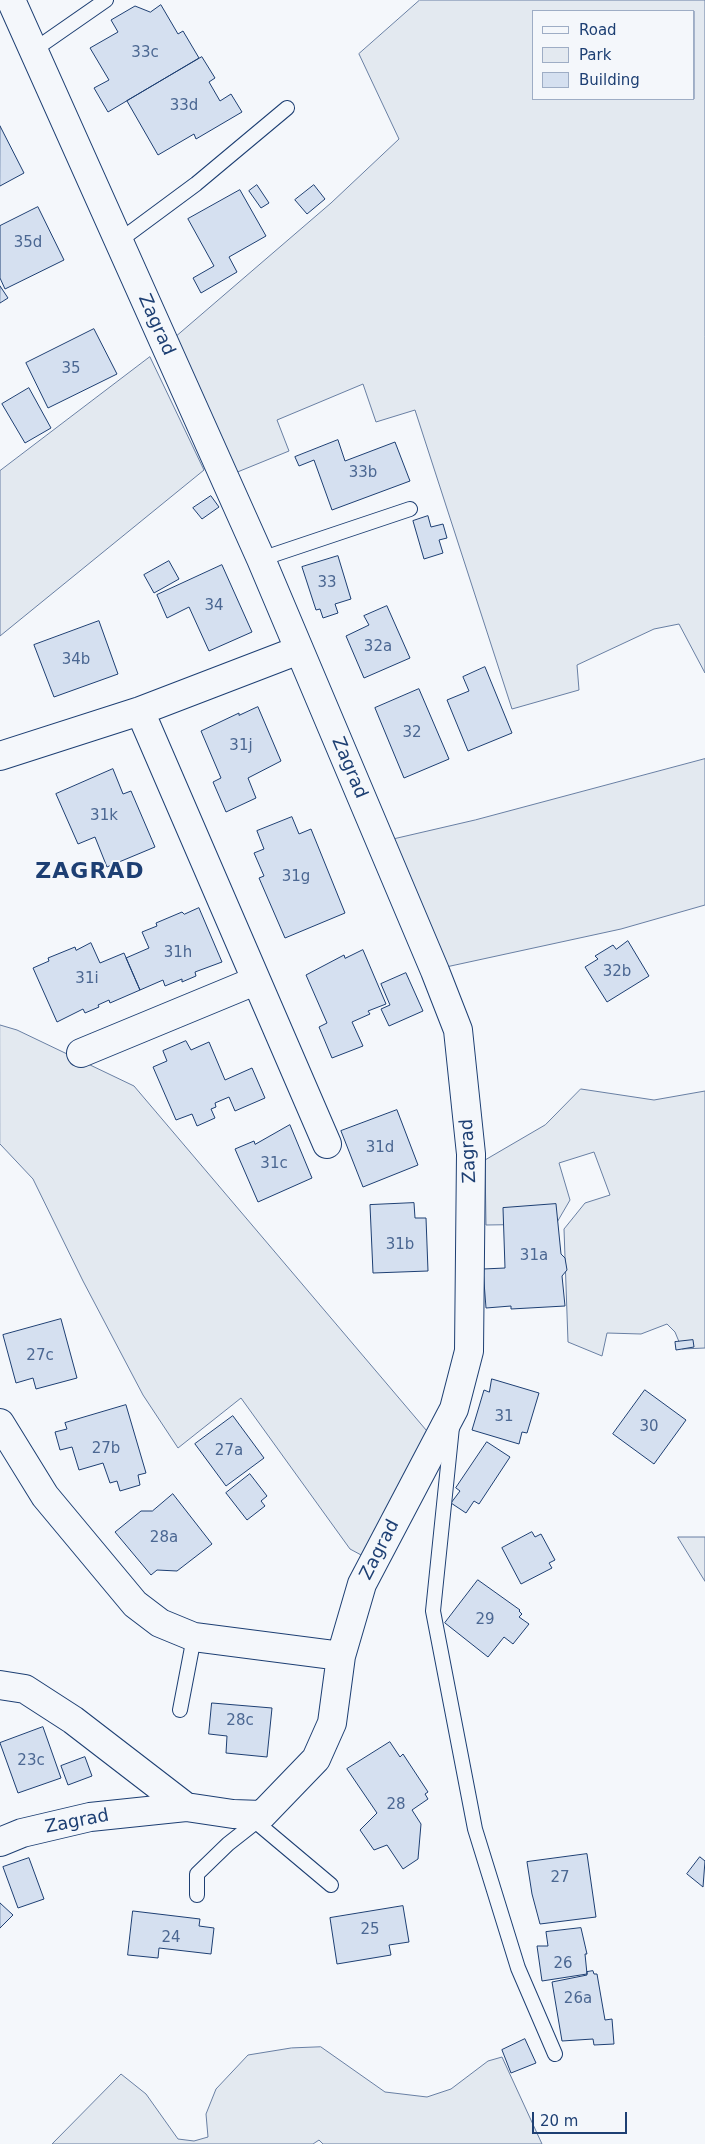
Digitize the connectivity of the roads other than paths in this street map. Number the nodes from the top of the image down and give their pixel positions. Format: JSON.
{"nodes":[{"id":1,"x":11,"y":0,"type":"edge"},
{"id":2,"x":106,"y":0,"type":"edge"},
{"id":3,"x":34,"y":50,"type":"junction"},
{"id":4,"x":287,"y":108,"type":"dead end"},
{"id":5,"x":119,"y":241,"type":"junction"},
{"id":6,"x":410,"y":509,"type":"dead end"},
{"id":7,"x":261,"y":559,"type":"junction"},
{"id":8,"x":299,"y":650,"type":"junction"},
{"id":9,"x":140,"y":711,"type":"junction"},
{"id":10,"x":0,"y":756,"type":"edge"},
{"id":11,"x":255,"y":981,"type":"junction"},
{"id":12,"x":81,"y":1053,"type":"dead end"},
{"id":13,"x":327,"y":1144,"type":"dead end"},
{"id":14,"x":454,"y":1409,"type":"junction"},
{"id":15,"x":0,"y":1423,"type":"edge"},
{"id":16,"x":194,"y":1637,"type":"junction"},
{"id":17,"x":341,"y":1656,"type":"junction"},
{"id":18,"x":0,"y":1685,"type":"edge"},
{"id":19,"x":180,"y":1710,"type":"dead end"},
{"id":20,"x":186,"y":1807,"type":"junction"},
{"id":21,"x":259,"y":1819,"type":"junction"},
{"id":22,"x":0,"y":1842,"type":"edge"},
{"id":23,"x":331,"y":1885,"type":"dead end"},
{"id":24,"x":197,"y":1895,"type":"dead end"},
{"id":25,"x":555,"y":2054,"type":"dead end"}],
"edges":[{"from":1,"to":3,"type":"street","name":"Zagrad"},
{"from":2,"to":3,"type":"lane"},
{"from":3,"to":5,"type":"street","name":"Zagrad"},
{"from":4,"to":5,"type":"lane"},
{"from":5,"to":7,"type":"street","name":"Zagrad"},
{"from":6,"to":7,"type":"lane"},
{"from":7,"to":8,"type":"street","name":"Zagrad"},
{"from":8,"to":9,"type":"street"},
{"from":8,"to":14,"type":"street","name":"Zagrad"},
{"from":9,"to":10,"type":"street"},
{"from":9,"to":11,"type":"street"},
{"from":11,"to":12,"type":"street"},
{"from":11,"to":13,"type":"street"},
{"from":14,"to":17,"type":"street","name":"Zagrad"},
{"from":14,"to":25,"type":"lane"},
{"from":15,"to":16,"type":"street"},
{"from":16,"to":17,"type":"street"},
{"from":16,"to":19,"type":"lane"},
{"from":17,"to":21,"type":"street","name":"Zagrad"},
{"from":18,"to":20,"type":"street","name":"Zagrad"},
{"from":20,"to":21,"type":"street","name":"Zagrad"},
{"from":20,"to":22,"type":"street","name":"Zagrad"},
{"from":21,"to":23,"type":"lane"},
{"from":21,"to":24,"type":"lane"}]}
